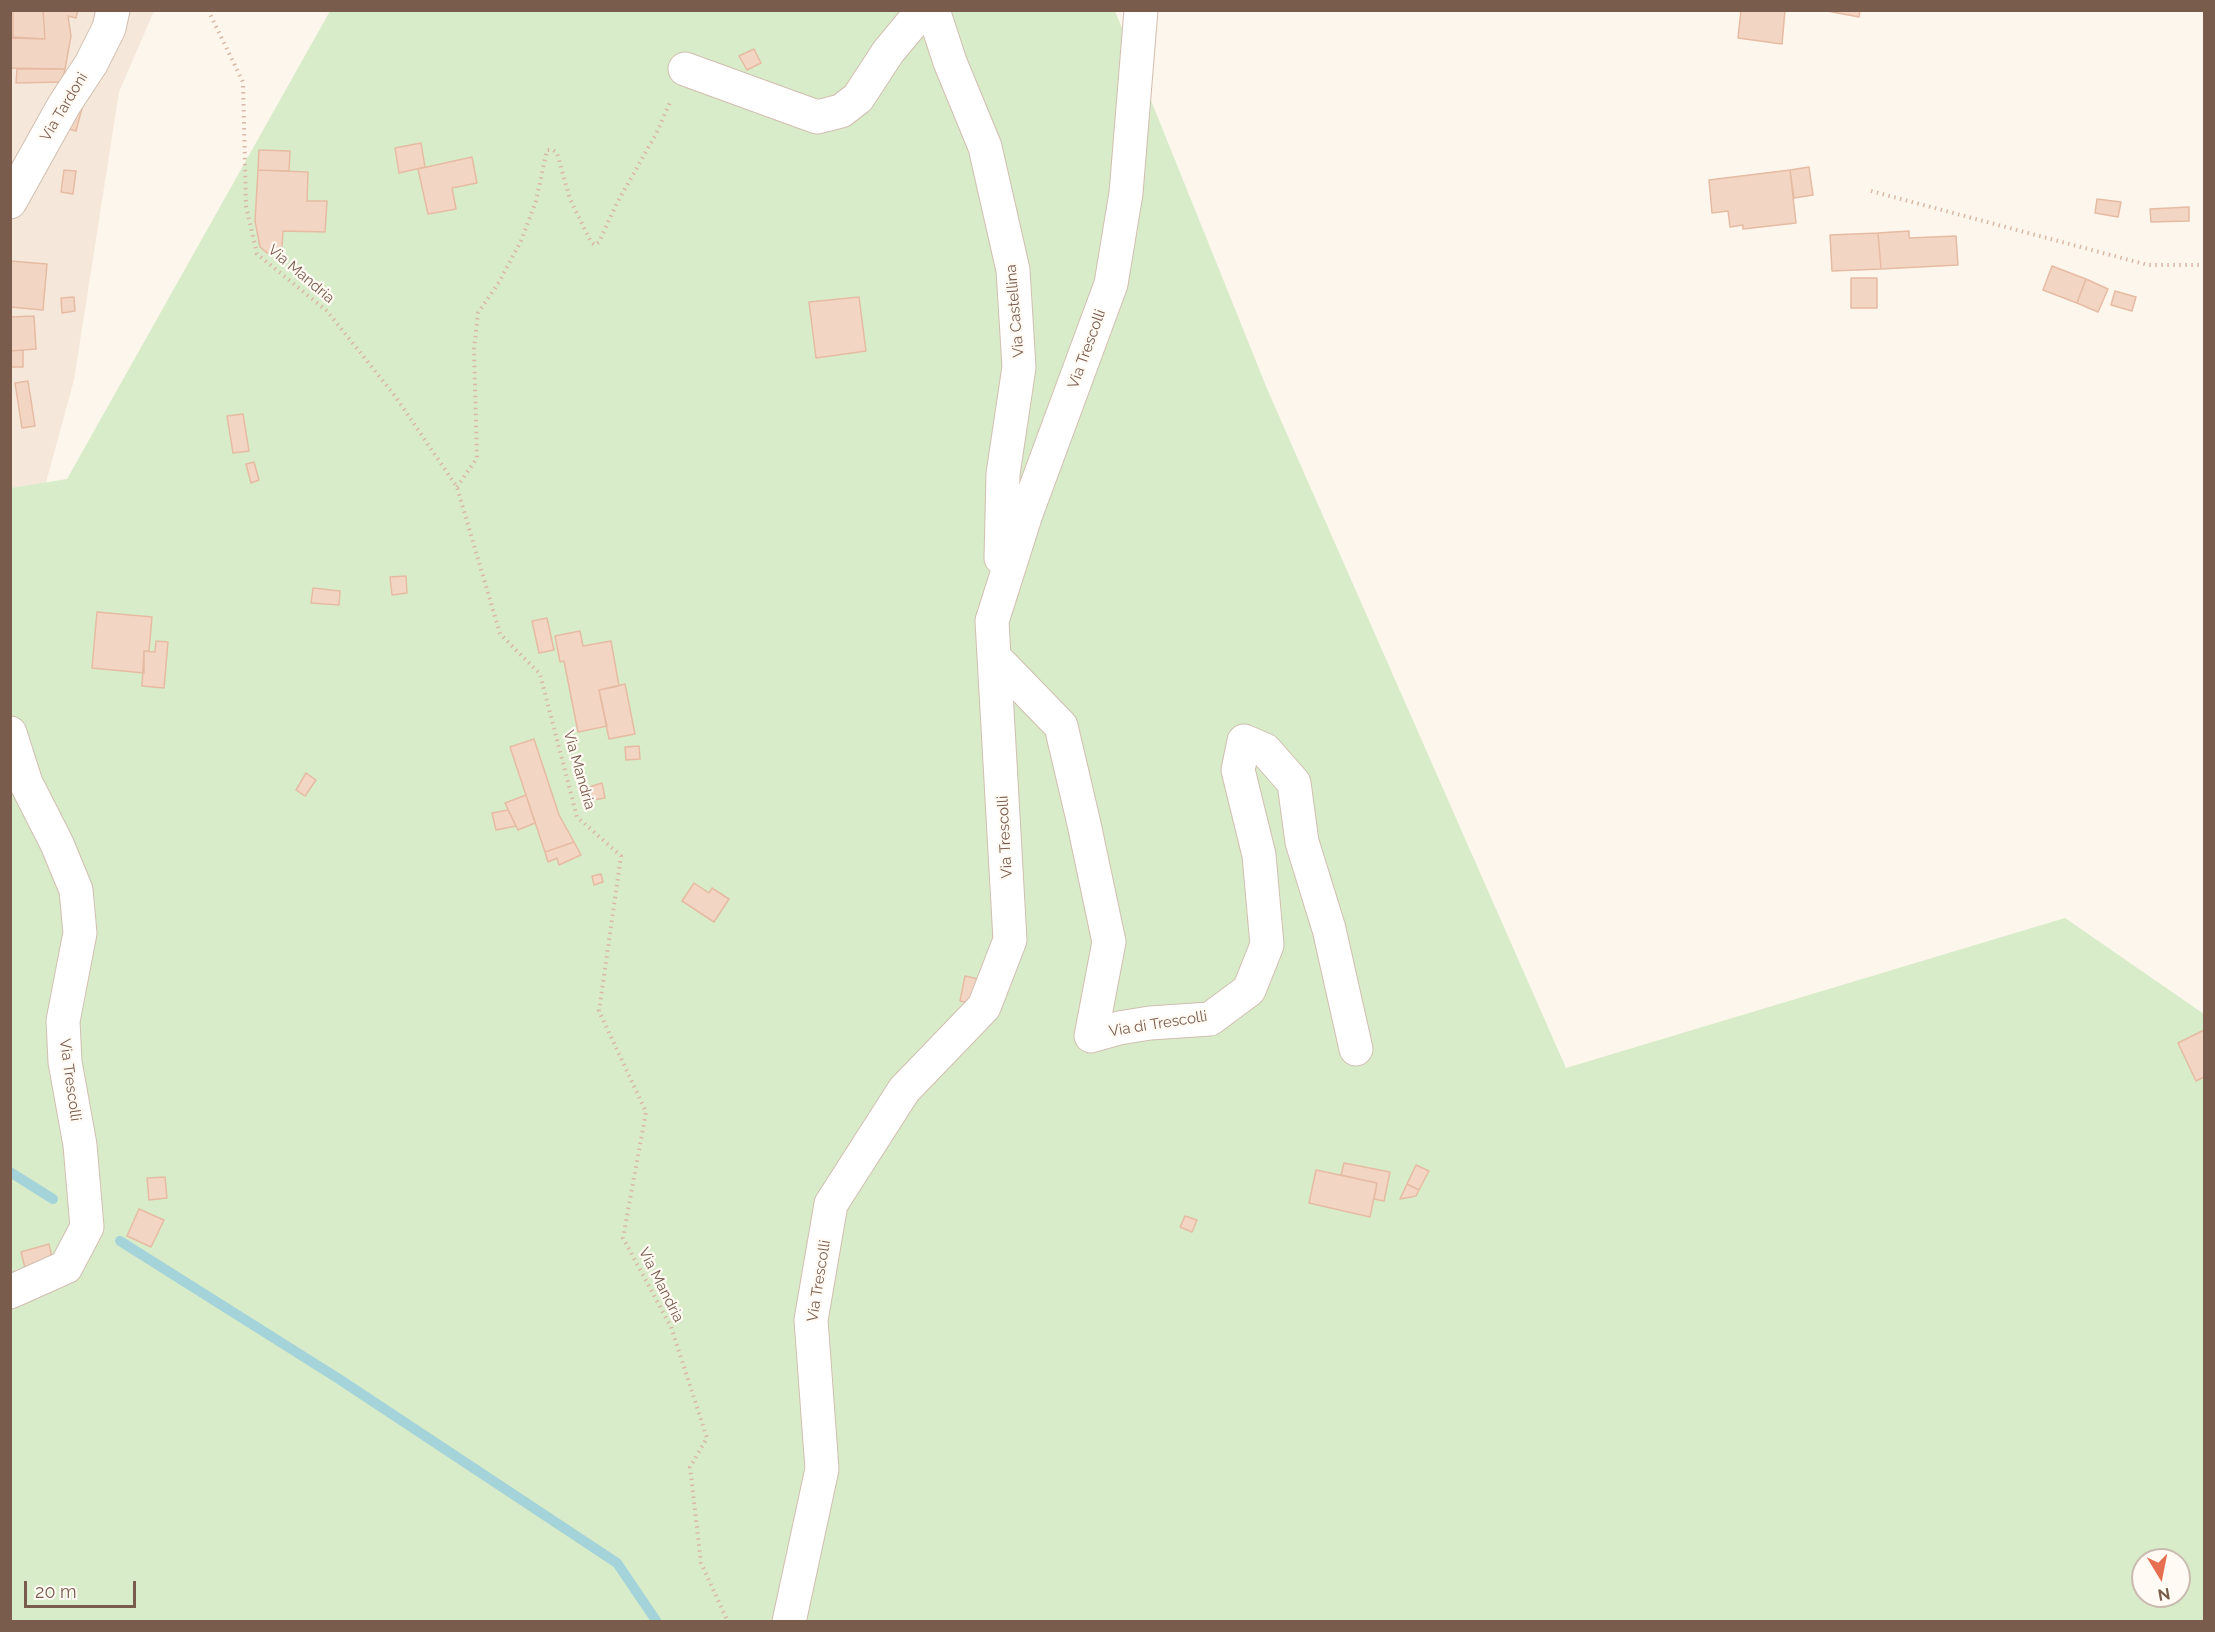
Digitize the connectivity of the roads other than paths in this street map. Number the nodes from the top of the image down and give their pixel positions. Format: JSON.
{"nodes":[{"id":1,"x":113,"y":10,"type":"edge"},
{"id":2,"x":922,"y":10,"type":"edge"},
{"id":3,"x":933,"y":10,"type":"edge"},
{"id":4,"x":1141,"y":10,"type":"edge"},
{"id":5,"x":685,"y":69,"type":"road end"},
{"id":6,"x":10,"y":202,"type":"edge"},
{"id":7,"x":992,"y":621,"type":"junction"},
{"id":8,"x":995,"y":658,"type":"junction"},
{"id":9,"x":10,"y":733,"type":"edge"},
{"id":10,"x":1356,"y":1049,"type":"dead end"},
{"id":11,"x":10,"y":1292,"type":"edge"},
{"id":12,"x":789,"y":1622,"type":"edge"}],
"edges":[{"from":1,"to":6,"type":"street","name":"Via Tardoni"},
{"from":2,"to":5,"type":"street"},
{"from":3,"to":7,"type":"street","name":"Via Castellina"},
{"from":4,"to":7,"type":"street","name":"Via Trescolli"},
{"from":7,"to":8,"type":"street","name":"Via Trescolli"},
{"from":8,"to":10,"type":"street","name":"Via di Trescolli"},
{"from":8,"to":12,"type":"street","name":"Via Trescolli"},
{"from":9,"to":11,"type":"street","name":"Via Trescolli"}]}
